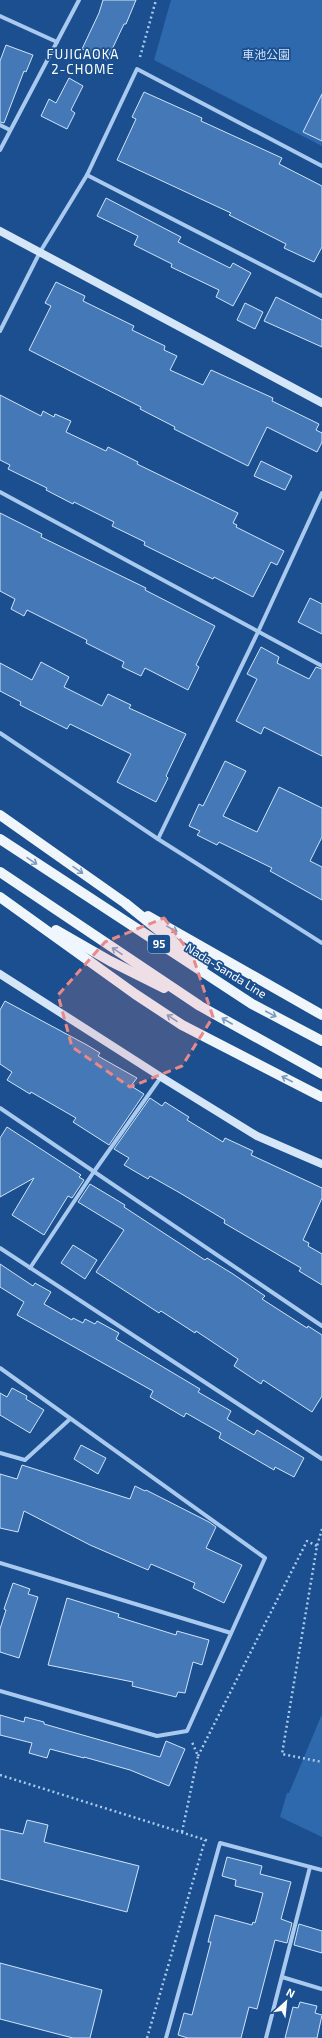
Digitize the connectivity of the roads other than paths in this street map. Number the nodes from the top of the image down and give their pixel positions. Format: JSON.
{"nodes":[{"id":1,"x":79,"y":0,"type":"edge"},
{"id":2,"x":0,"y":16,"type":"edge"},
{"id":3,"x":57,"y":42,"type":"junction"},
{"id":4,"x":0,"y":125,"type":"edge"},
{"id":5,"x":10,"y":130,"type":"junction"},
{"id":6,"x":0,"y":150,"type":"edge"},
{"id":7,"x":322,"y":166,"type":"edge"},
{"id":8,"x":87,"y":175,"type":"junction"},
{"id":9,"x":0,"y":231,"type":"edge"},
{"id":10,"x":40,"y":252,"type":"junction"},
{"id":11,"x":322,"y":296,"type":"edge"},
{"id":12,"x":0,"y":331,"type":"edge"},
{"id":13,"x":322,"y":403,"type":"edge"},
{"id":14,"x":0,"y":492,"type":"edge"},
{"id":15,"x":322,"y":493,"type":"edge"},
{"id":16,"x":258,"y":632,"type":"junction"},
{"id":17,"x":322,"y":666,"type":"edge"},
{"id":18,"x":0,"y":733,"type":"edge"},
{"id":19,"x":0,"y":815,"type":"edge"},
{"id":20,"x":0,"y":839,"type":"edge"},
{"id":21,"x":158,"y":839,"type":"junction"},
{"id":22,"x":0,"y":872,"type":"edge"},
{"id":23,"x":1,"y":898,"type":"edge"},
{"id":24,"x":125,"y":903,"type":"junction"},
{"id":25,"x":322,"y":943,"type":"edge"},
{"id":26,"x":0,"y":974,"type":"edge"},
{"id":27,"x":252,"y":1004,"type":"junction"},
{"id":28,"x":200,"y":1006,"type":"junction"},
{"id":29,"x":322,"y":1015,"type":"edge"},
{"id":30,"x":322,"y":1041,"type":"edge"},
{"id":31,"x":322,"y":1074,"type":"edge"},
{"id":32,"x":161,"y":1077,"type":"junction"},
{"id":33,"x":322,"y":1097,"type":"edge"},
{"id":34,"x":0,"y":1108,"type":"edge"},
{"id":35,"x":322,"y":1164,"type":"edge"},
{"id":36,"x":94,"y":1173,"type":"junction"},
{"id":37,"x":0,"y":1248,"type":"edge"},
{"id":38,"x":30,"y":1268,"type":"junction"},
{"id":39,"x":322,"y":1326,"type":"edge"},
{"id":40,"x":0,"y":1368,"type":"edge"},
{"id":41,"x":70,"y":1419,"type":"junction"},
{"id":42,"x":0,"y":1453,"type":"edge"},
{"id":43,"x":322,"y":1459,"type":"edge"},
{"id":44,"x":0,"y":1563,"type":"edge"},
{"id":45,"x":231,"y":1633,"type":"junction"},
{"id":46,"x":0,"y":1691,"type":"edge"},
{"id":47,"x":310,"y":1867,"type":"junction"},
{"id":48,"x":322,"y":1870,"type":"edge"},
{"id":49,"x":282,"y":1977,"type":"junction"},
{"id":50,"x":322,"y":1989,"type":"edge"},
{"id":51,"x":166,"y":2038,"type":"edge"},
{"id":52,"x":266,"y":2038,"type":"edge"}],
"edges":[{"from":1,"to":3,"type":"street"},
{"from":2,"to":3,"type":"street"},
{"from":3,"to":5,"type":"street"},
{"from":4,"to":5,"type":"street"},
{"from":5,"to":6,"type":"street"},
{"from":7,"to":8,"type":"street"},
{"from":8,"to":10,"type":"street"},
{"from":8,"to":11,"type":"street"},
{"from":9,"to":10,"type":"street"},
{"from":10,"to":12,"type":"street"},
{"from":10,"to":13,"type":"street"},
{"from":14,"to":16,"type":"street"},
{"from":15,"to":16,"type":"street"},
{"from":16,"to":17,"type":"street"},
{"from":16,"to":21,"type":"street"},
{"from":18,"to":21,"type":"street"},
{"from":19,"to":24,"type":"main road","number":"95","one_way":true},
{"from":20,"to":27,"type":"main road","name":"Nada-Sanda Line","number":"95","one_way":true},
{"from":21,"to":25,"type":"street"},
{"from":28,"to":22,"type":"main road","number":"95","one_way":true},
{"from":23,"to":28,"type":"main road","number":"95"},
{"from":33,"to":23,"type":"main road","number":"95","one_way":true},
{"from":24,"to":27,"type":"main road","number":"95"},
{"from":24,"to":29,"type":"main road","number":"95","one_way":true},
{"from":26,"to":32,"type":"street"},
{"from":27,"to":30,"type":"main road","name":"Nada-Sanda Line","number":"95","one_way":true},
{"from":31,"to":28,"type":"main road","number":"95","one_way":true},
{"from":32,"to":35,"type":"street"},
{"from":32,"to":36,"type":"street"},
{"from":34,"to":36,"type":"street"},
{"from":36,"to":38,"type":"street"},
{"from":36,"to":39,"type":"street"},
{"from":37,"to":38,"type":"street"},
{"from":38,"to":43,"type":"street"},
{"from":40,"to":41,"type":"street"},
{"from":41,"to":42,"type":"street"},
{"from":41,"to":45,"type":"street"},
{"from":44,"to":45,"type":"street"},
{"from":45,"to":46,"type":"street"},
{"from":47,"to":48,"type":"street"},
{"from":47,"to":49,"type":"street"},
{"from":47,"to":51,"type":"street"},
{"from":49,"to":50,"type":"street"},
{"from":49,"to":52,"type":"street"}]}
